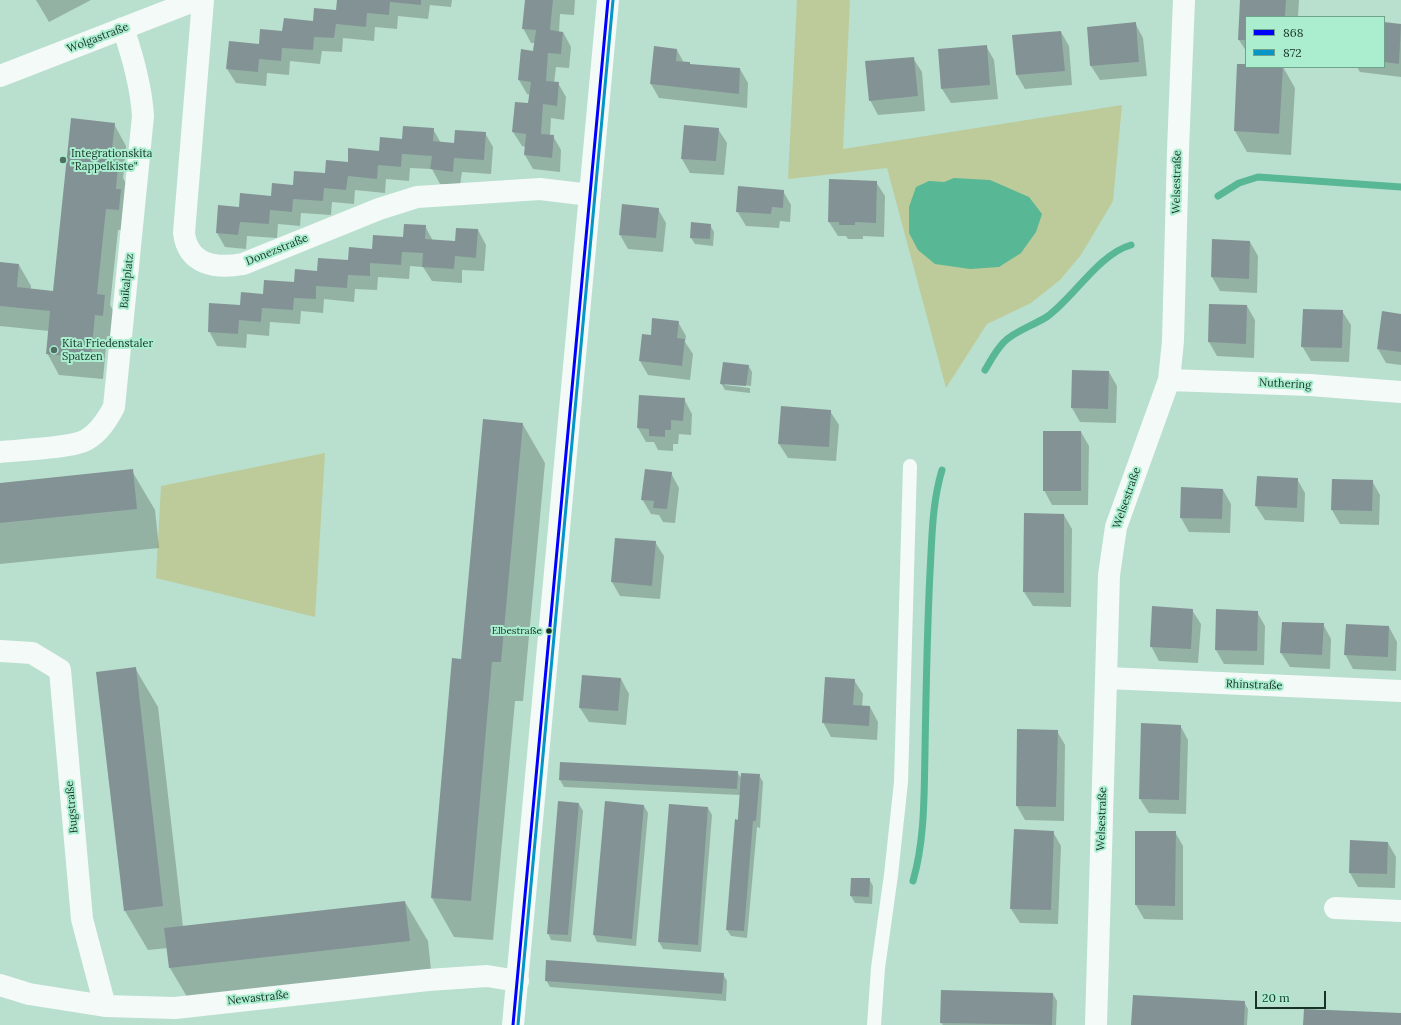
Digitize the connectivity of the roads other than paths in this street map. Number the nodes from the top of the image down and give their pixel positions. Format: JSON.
{"nodes":[{"id":1,"x":196,"y":0,"type":"edge"},
{"id":2,"x":202,"y":0,"type":"edge"},
{"id":3,"x":608,"y":0,"type":"edge"},
{"id":4,"x":1184,"y":0,"type":"edge"},
{"id":5,"x":123,"y":28,"type":"junction"},
{"id":6,"x":0,"y":76,"type":"edge"},
{"id":7,"x":590,"y":195,"type":"junction"},
{"id":8,"x":1169,"y":380,"type":"junction"},
{"id":9,"x":1401,"y":392,"type":"edge"},
{"id":10,"x":0,"y":452,"type":"edge"},
{"id":11,"x":910,"y":466,"type":"dead end"},
{"id":12,"x":0,"y":650,"type":"edge"},
{"id":13,"x":1107,"y":678,"type":"junction"},
{"id":14,"x":1401,"y":691,"type":"edge"},
{"id":15,"x":1336,"y":908,"type":"dead end"},
{"id":16,"x":1401,"y":911,"type":"edge"},
{"id":17,"x":518,"y":981,"type":"junction"},
{"id":18,"x":0,"y":986,"type":"edge"},
{"id":19,"x":104,"y":1006,"type":"junction"},
{"id":20,"x":513,"y":1025,"type":"edge"},
{"id":21,"x":874,"y":1025,"type":"edge"},
{"id":22,"x":1096,"y":1025,"type":"edge"}],
"edges":[{"from":1,"to":5,"type":"street","name":"Wolgastraße"},
{"from":2,"to":7,"type":"street","name":"Donezstraße"},
{"from":3,"to":7,"type":"street"},
{"from":4,"to":8,"type":"street","name":"Welsestraße"},
{"from":5,"to":6,"type":"street","name":"Wolgastraße"},
{"from":5,"to":10,"type":"street","name":"Baikalplatz"},
{"from":7,"to":17,"type":"street"},
{"from":8,"to":9,"type":"street","name":"Nuthering"},
{"from":8,"to":13,"type":"street","name":"Welsestraße"},
{"from":11,"to":21,"type":"lane"},
{"from":12,"to":19,"type":"street","name":"Bugstraße"},
{"from":13,"to":14,"type":"street","name":"Rhinstraße"},
{"from":13,"to":22,"type":"street","name":"Welsestraße"},
{"from":15,"to":16,"type":"street"},
{"from":17,"to":19,"type":"street","name":"Newastraße"},
{"from":17,"to":20,"type":"street"},
{"from":18,"to":19,"type":"street","name":"Newastraße"}]}
